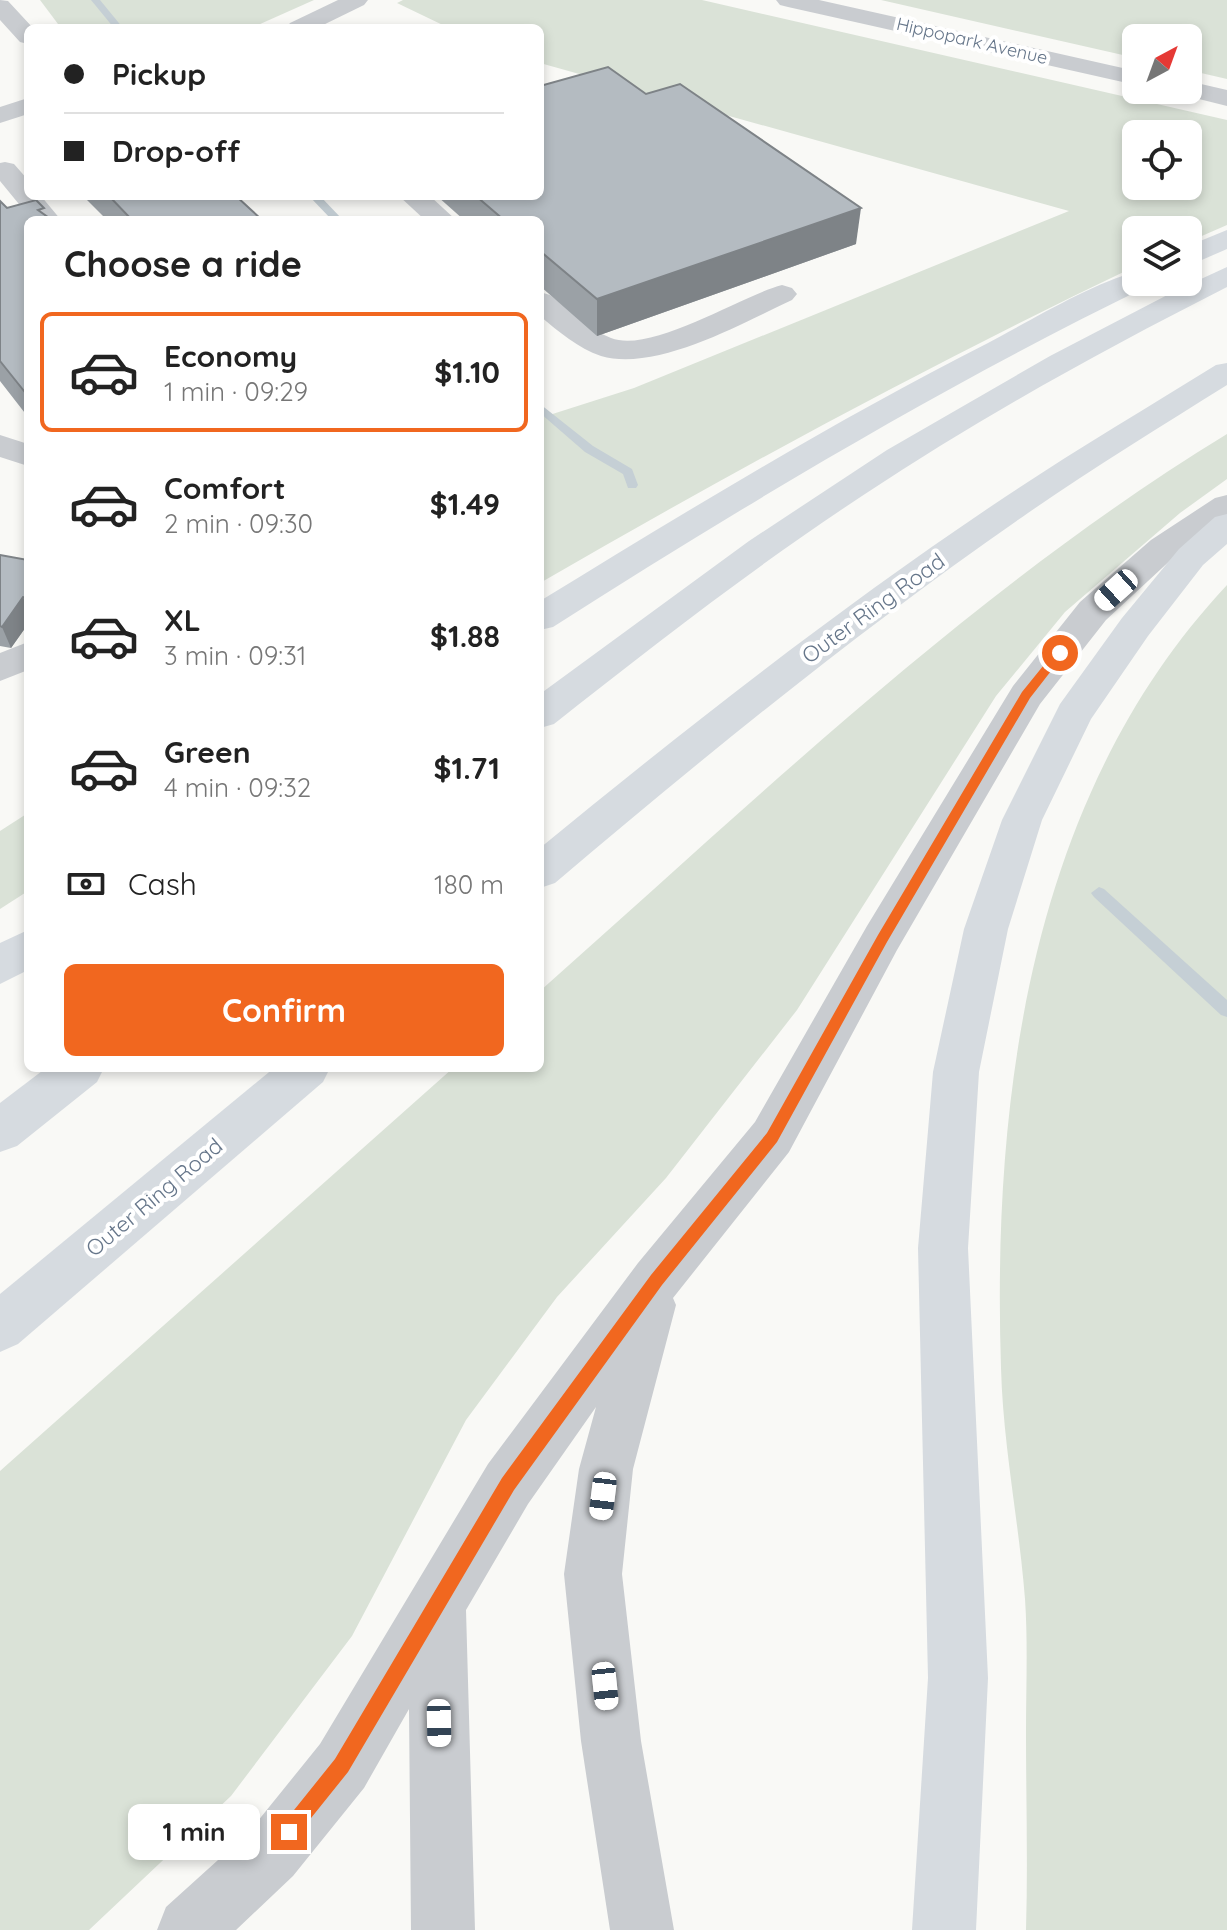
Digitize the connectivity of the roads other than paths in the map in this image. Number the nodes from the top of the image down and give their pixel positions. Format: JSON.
{"nodes":[{"id":1,"x":356,"y":0,"type":"edge"},
{"id":2,"x":797,"y":1,"type":"edge"},
{"id":3,"x":0,"y":6,"type":"edge"},
{"id":4,"x":306,"y":24,"type":"edge"},
{"id":5,"x":24,"y":33,"type":"edge"},
{"id":6,"x":1122,"y":75,"type":"edge"},
{"id":7,"x":1202,"y":92,"type":"edge"},
{"id":8,"x":1227,"y":98,"type":"edge"},
{"id":9,"x":24,"y":107,"type":"edge"},
{"id":10,"x":0,"y":115,"type":"edge"},
{"id":11,"x":11,"y":167,"type":"edge"},
{"id":12,"x":24,"y":186,"type":"edge"},
{"id":13,"x":418,"y":200,"type":"edge"},
{"id":14,"x":437,"y":216,"type":"edge"},
{"id":15,"x":1227,"y":238,"type":"edge"},
{"id":16,"x":1202,"y":250,"type":"edge"},
{"id":17,"x":1227,"y":276,"type":"edge"},
{"id":18,"x":1122,"y":288,"type":"edge"},
{"id":19,"x":782,"y":294,"type":"dead end"},
{"id":20,"x":544,"y":304,"type":"edge"},
{"id":21,"x":1227,"y":372,"type":"edge"},
{"id":22,"x":0,"y":445,"type":"edge"},
{"id":23,"x":24,"y":454,"type":"edge"},
{"id":24,"x":1227,"y":506,"type":"edge"},
{"id":25,"x":1227,"y":525,"type":"edge"},
{"id":26,"x":544,"y":616,"type":"edge"},
{"id":27,"x":24,"y":657,"type":"edge"},
{"id":28,"x":0,"y":668,"type":"edge"},
{"id":29,"x":544,"y":711,"type":"edge"},
{"id":30,"x":544,"y":869,"type":"edge"},
{"id":31,"x":24,"y":950,"type":"edge"},
{"id":32,"x":0,"y":966,"type":"edge"},
{"id":33,"x":76,"y":1072,"type":"edge"},
{"id":34,"x":302,"y":1072,"type":"edge"},
{"id":35,"x":0,"y":1131,"type":"edge"},
{"id":36,"x":656,"y":1280,"type":"junction"},
{"id":37,"x":0,"y":1327,"type":"edge"},
{"id":38,"x":437,"y":1605,"type":"junction"},
{"id":39,"x":189,"y":1930,"type":"edge"},
{"id":40,"x":443,"y":1930,"type":"edge"},
{"id":41,"x":642,"y":1930,"type":"edge"},
{"id":42,"x":944,"y":1930,"type":"edge"}],
"edges":[{"from":1,"to":4,"type":"street"},
{"from":2,"to":6,"type":"street","name":"Hippopark Avenue"},
{"from":3,"to":5,"type":"street"},
{"from":7,"to":8,"type":"street"},
{"from":9,"to":10,"type":"street"},
{"from":11,"to":12,"type":"street"},
{"from":13,"to":14,"type":"street"},
{"from":15,"to":16,"type":"highway"},
{"from":17,"to":29,"type":"highway"},
{"from":18,"to":26,"type":"highway"},
{"from":19,"to":20,"type":"street"},
{"from":21,"to":30,"type":"highway","name":"Outer Ring Road"},
{"from":22,"to":23,"type":"street"},
{"from":24,"to":36,"type":"street"},
{"from":25,"to":42,"type":"highway"},
{"from":27,"to":28,"type":"street"},
{"from":31,"to":32,"type":"highway"},
{"from":33,"to":35,"type":"highway"},
{"from":34,"to":37,"type":"highway","name":"Outer Ring Road"},
{"from":36,"to":38,"type":"street"},
{"from":36,"to":41,"type":"street"},
{"from":38,"to":39,"type":"street"},
{"from":38,"to":40,"type":"street"}]}
